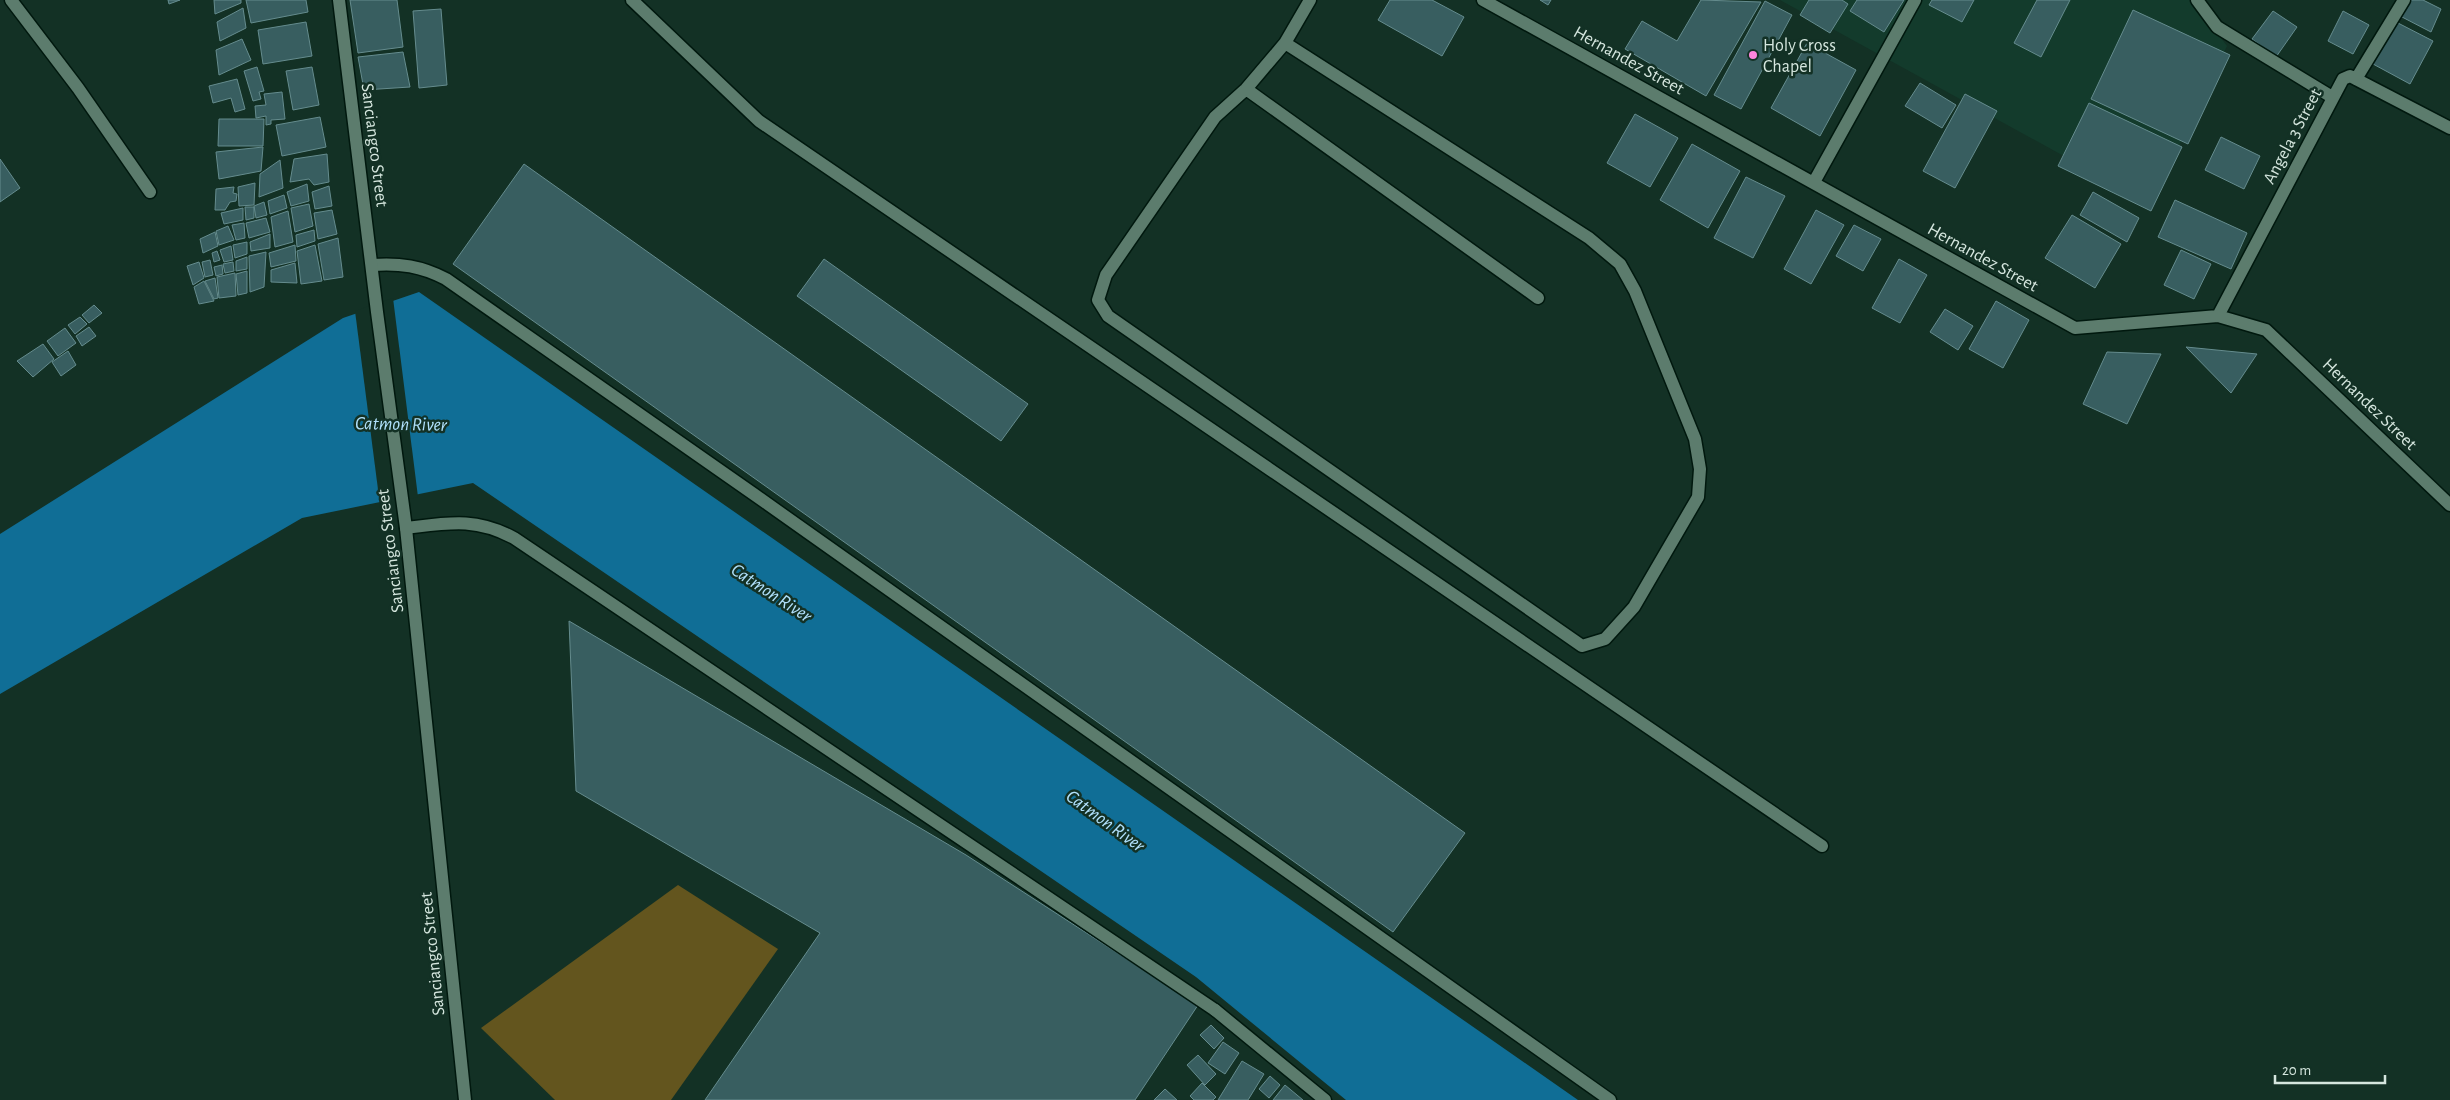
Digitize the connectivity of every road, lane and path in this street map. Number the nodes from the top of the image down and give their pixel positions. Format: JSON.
{"nodes":[{"id":1,"x":11,"y":0,"type":"edge"},
{"id":2,"x":339,"y":0,"type":"edge"},
{"id":3,"x":632,"y":0,"type":"edge"},
{"id":4,"x":1310,"y":0,"type":"edge"},
{"id":5,"x":1483,"y":0,"type":"edge"},
{"id":6,"x":1915,"y":0,"type":"edge"},
{"id":7,"x":2197,"y":0,"type":"edge"},
{"id":8,"x":2404,"y":0,"type":"edge"},
{"id":9,"x":1285,"y":43,"type":"junction"},
{"id":10,"x":2356,"y":79,"type":"junction"},
{"id":11,"x":1246,"y":89,"type":"junction"},
{"id":12,"x":2332,"y":97,"type":"junction"},
{"id":13,"x":2450,"y":128,"type":"edge"},
{"id":14,"x":1814,"y":182,"type":"junction"},
{"id":15,"x":150,"y":192,"type":"dead end"},
{"id":16,"x":372,"y":265,"type":"junction"},
{"id":17,"x":1538,"y":298,"type":"dead end"},
{"id":18,"x":2218,"y":316,"type":"junction"},
{"id":19,"x":2450,"y":505,"type":"edge"},
{"id":20,"x":406,"y":528,"type":"junction"},
{"id":21,"x":1822,"y":846,"type":"dead end"},
{"id":22,"x":465,"y":1100,"type":"edge"},
{"id":23,"x":1324,"y":1100,"type":"edge"},
{"id":24,"x":1610,"y":1100,"type":"edge"}],
"edges":[{"from":1,"to":15,"type":"street"},
{"from":2,"to":16,"type":"street","name":"Sanciangco Street"},
{"from":3,"to":21,"type":"street"},
{"from":4,"to":9,"type":"street"},
{"from":5,"to":14,"type":"street","name":"Hernandez Street"},
{"from":6,"to":14,"type":"street"},
{"from":7,"to":12,"type":"street"},
{"from":8,"to":10,"type":"street"},
{"from":9,"to":11,"type":"street"},
{"from":9,"to":11,"type":"street"},
{"from":10,"to":12,"type":"street","name":"Angela 3 Street"},
{"from":10,"to":13,"type":"street"},
{"from":11,"to":17,"type":"street"},
{"from":12,"to":18,"type":"street","name":"Angela 3 Street"},
{"from":14,"to":18,"type":"street","name":"Hernandez Street"},
{"from":16,"to":20,"type":"street","name":"Sanciangco Street"},
{"from":16,"to":24,"type":"street"},
{"from":18,"to":19,"type":"street","name":"Hernandez Street"},
{"from":20,"to":22,"type":"street","name":"Sanciangco Street"},
{"from":20,"to":23,"type":"street"}]}
